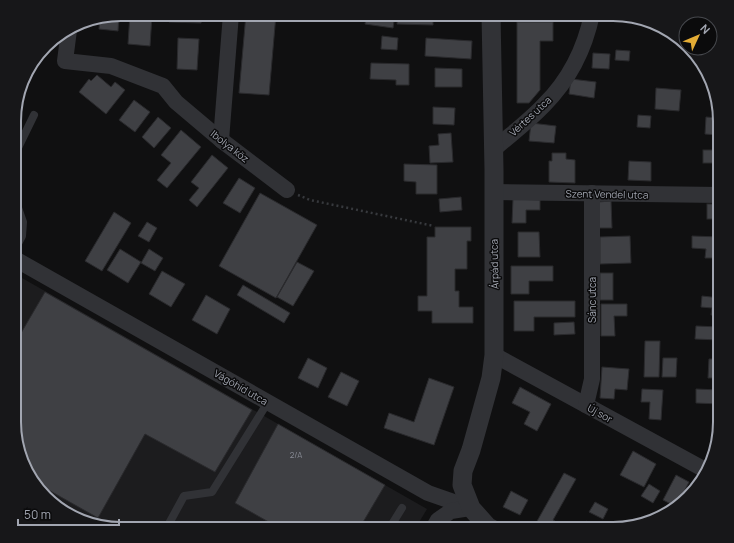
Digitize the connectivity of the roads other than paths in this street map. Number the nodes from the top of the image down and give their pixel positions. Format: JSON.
{"nodes":[{"id":1,"x":230,"y":21,"type":"edge"},
{"id":2,"x":491,"y":21,"type":"edge"},
{"id":3,"x":591,"y":21,"type":"edge"},
{"id":4,"x":68,"y":36,"type":"edge"},
{"id":5,"x":34,"y":115,"type":"dead end"},
{"id":6,"x":221,"y":140,"type":"junction"},
{"id":7,"x":21,"y":142,"type":"edge"},
{"id":8,"x":494,"y":150,"type":"junction"},
{"id":9,"x":287,"y":190,"type":"road end"},
{"id":10,"x":494,"y":192,"type":"junction"},
{"id":11,"x":592,"y":193,"type":"junction"},
{"id":12,"x":713,"y":196,"type":"edge"},
{"id":13,"x":21,"y":216,"type":"edge"},
{"id":14,"x":21,"y":238,"type":"edge"},
{"id":15,"x":21,"y":262,"type":"edge"},
{"id":16,"x":494,"y":355,"type":"junction"},
{"id":17,"x":268,"y":402,"type":"junction"},
{"id":18,"x":586,"y":405,"type":"junction"},
{"id":19,"x":701,"y":469,"type":"edge"},
{"id":20,"x":402,"y":508,"type":"dead end"},
{"id":21,"x":471,"y":508,"type":"junction"},
{"id":22,"x":170,"y":522,"type":"edge"},
{"id":23,"x":393,"y":522,"type":"edge"},
{"id":24,"x":437,"y":522,"type":"edge"},
{"id":25,"x":484,"y":522,"type":"edge"}],
"edges":[{"from":1,"to":6,"type":"street"},
{"from":2,"to":8,"type":"street","name":"Árpád utca"},
{"from":3,"to":8,"type":"street","name":"Vértes utca"},
{"from":4,"to":6,"type":"street","name":"Ibolya köz"},
{"from":5,"to":7,"type":"lane"},
{"from":6,"to":9,"type":"street","name":"Ibolya köz"},
{"from":8,"to":10,"type":"street","name":"Árpád utca"},
{"from":10,"to":11,"type":"street","name":"Szent Vendel utca"},
{"from":10,"to":16,"type":"street","name":"Árpád utca"},
{"from":11,"to":12,"type":"street","name":"Szent Vendel utca"},
{"from":11,"to":18,"type":"street","name":"Sánc utca"},
{"from":13,"to":14,"type":"lane"},
{"from":15,"to":17,"type":"street","name":"Vágóhíd utca"},
{"from":16,"to":18,"type":"street","name":"Új sor"},
{"from":16,"to":21,"type":"street","name":"Árpád utca"},
{"from":17,"to":21,"type":"street","name":"Vágóhíd utca"},
{"from":17,"to":22,"type":"lane"},
{"from":18,"to":19,"type":"street","name":"Új sor"},
{"from":20,"to":23,"type":"lane"},
{"from":21,"to":24,"type":"street"},
{"from":21,"to":25,"type":"street"}]}
